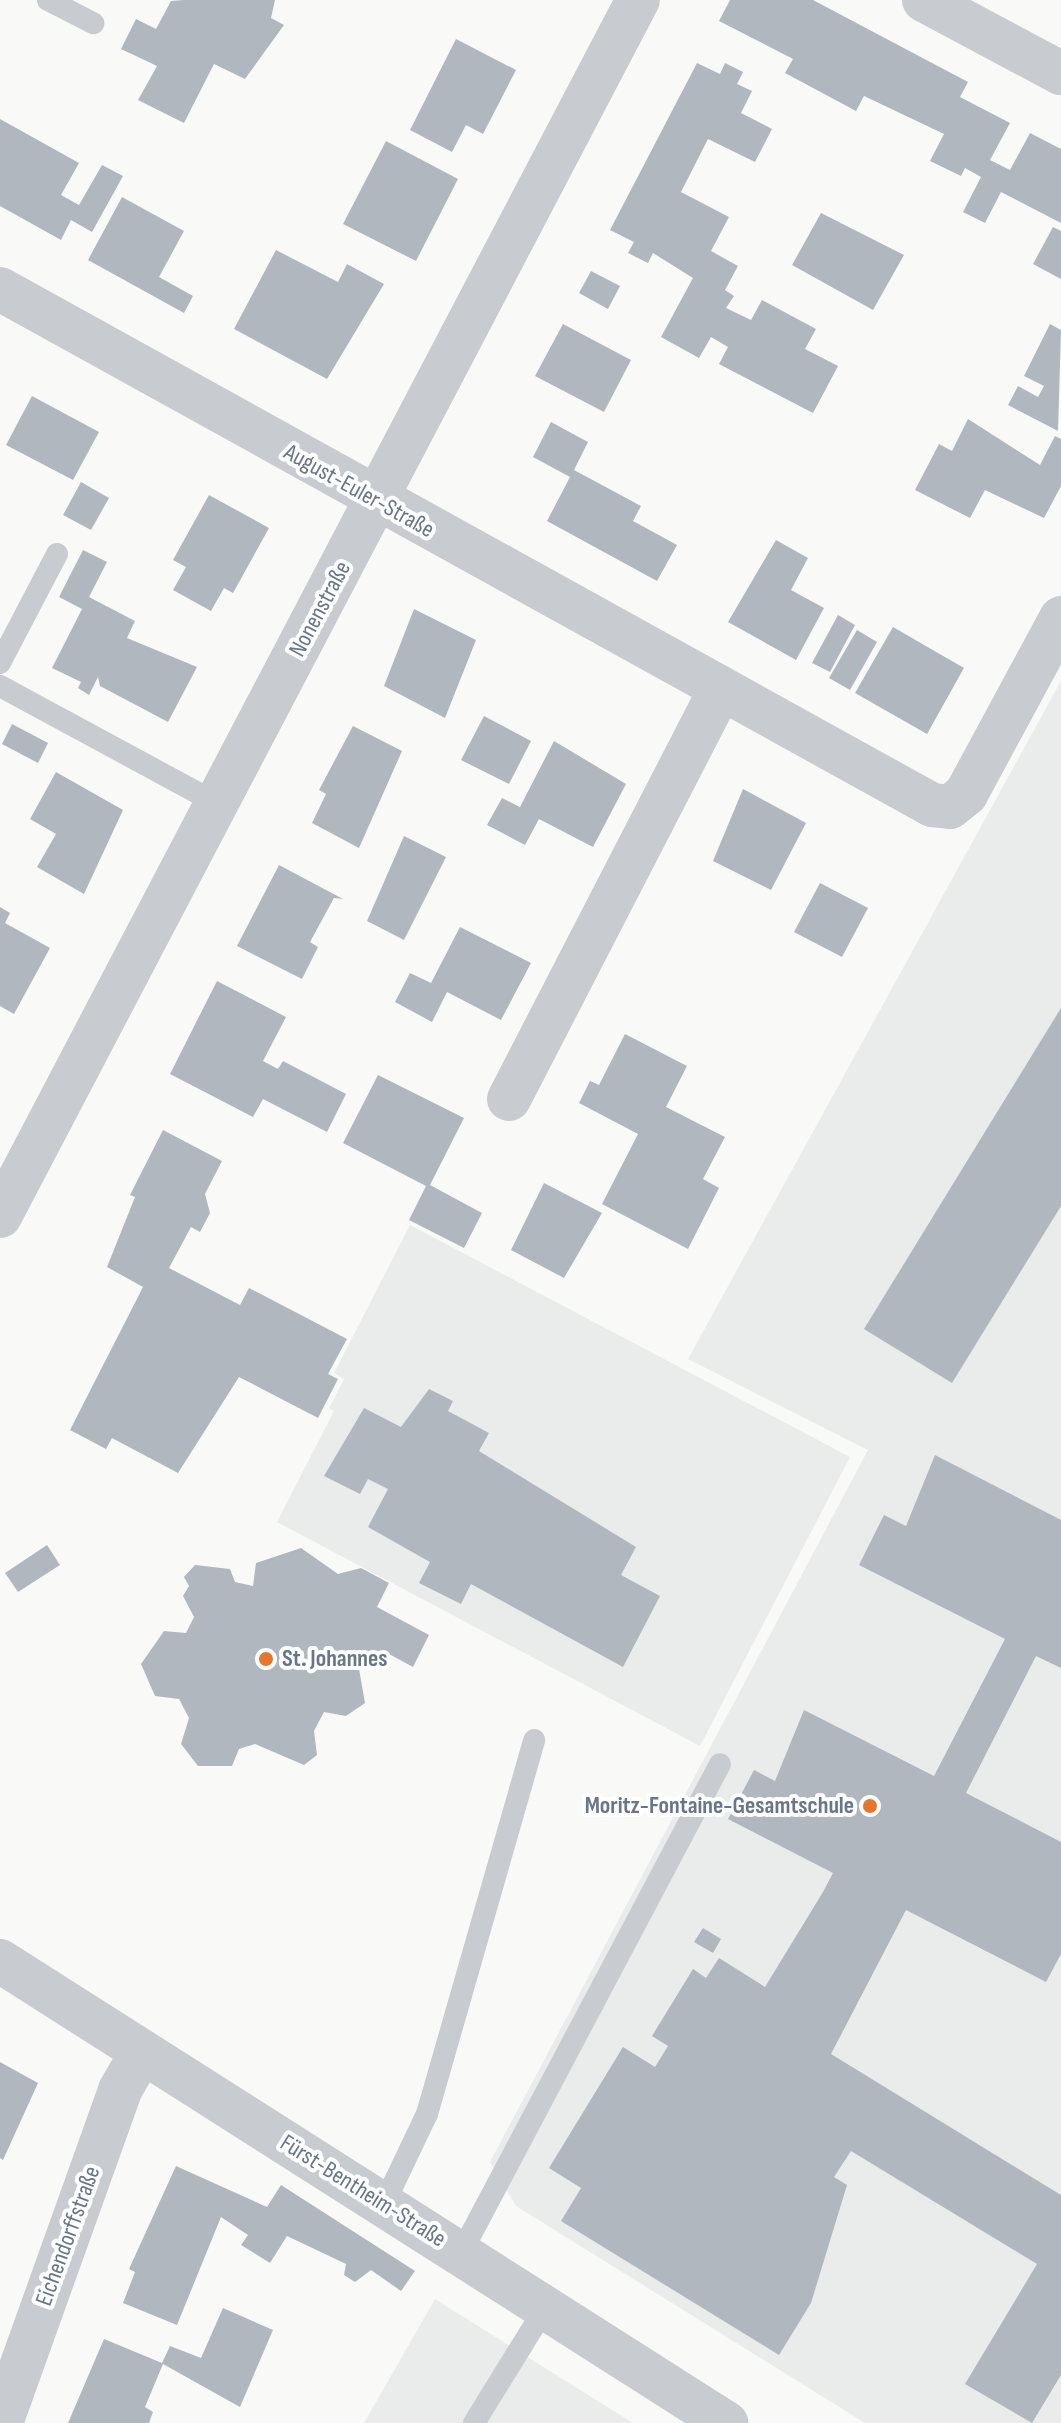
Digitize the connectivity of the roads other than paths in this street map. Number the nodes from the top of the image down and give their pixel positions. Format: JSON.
{"nodes":[{"id":1,"x":48,"y":0,"type":"edge"},
{"id":2,"x":638,"y":0,"type":"edge"},
{"id":3,"x":924,"y":0,"type":"edge"},
{"id":4,"x":93,"y":23,"type":"dead end"},
{"id":5,"x":1061,"y":73,"type":"edge"},
{"id":6,"x":0,"y":289,"type":"edge"},
{"id":7,"x":376,"y":501,"type":"junction"},
{"id":8,"x":57,"y":554,"type":"dead end"},
{"id":9,"x":1061,"y":618,"type":"edge"},
{"id":10,"x":0,"y":663,"type":"edge"},
{"id":11,"x":0,"y":686,"type":"edge"},
{"id":12,"x":721,"y":689,"type":"junction"},
{"id":13,"x":218,"y":804,"type":"junction"},
{"id":14,"x":509,"y":1099,"type":"dead end"},
{"id":15,"x":0,"y":1216,"type":"edge"},
{"id":16,"x":534,"y":1740,"type":"dead end"},
{"id":17,"x":720,"y":1764,"type":"dead end"},
{"id":18,"x":0,"y":1961,"type":"edge"},
{"id":19,"x":142,"y":2052,"type":"junction"},
{"id":20,"x":384,"y":2204,"type":"junction"},
{"id":21,"x":461,"y":2253,"type":"junction"},
{"id":22,"x":545,"y":2308,"type":"junction"},
{"id":23,"x":1,"y":2423,"type":"edge"},
{"id":24,"x":474,"y":2423,"type":"edge"},
{"id":25,"x":726,"y":2423,"type":"edge"}],
"edges":[{"from":1,"to":4,"type":"lane"},
{"from":2,"to":7,"type":"street","name":"Nonenstraße"},
{"from":3,"to":5,"type":"street"},
{"from":6,"to":7,"type":"street","name":"August-Euler-Straße"},
{"from":7,"to":12,"type":"street","name":"August-Euler-Straße"},
{"from":7,"to":13,"type":"street","name":"Nonenstraße"},
{"from":8,"to":10,"type":"lane"},
{"from":9,"to":12,"type":"street","name":"August-Euler-Straße"},
{"from":11,"to":13,"type":"lane"},
{"from":12,"to":14,"type":"street"},
{"from":13,"to":15,"type":"street","name":"Nonenstraße"},
{"from":16,"to":20,"type":"lane"},
{"from":17,"to":21,"type":"lane"},
{"from":18,"to":19,"type":"street","name":"Fürst-Bentheim-Straße"},
{"from":19,"to":20,"type":"street","name":"Fürst-Bentheim-Straße"},
{"from":19,"to":23,"type":"street","name":"Eichendorffstraße"},
{"from":20,"to":21,"type":"street","name":"Fürst-Bentheim-Straße"},
{"from":21,"to":22,"type":"street","name":"Fürst-Bentheim-Straße"},
{"from":22,"to":24,"type":"lane"},
{"from":22,"to":25,"type":"street","name":"Fürst-Bentheim-Straße"}]}
